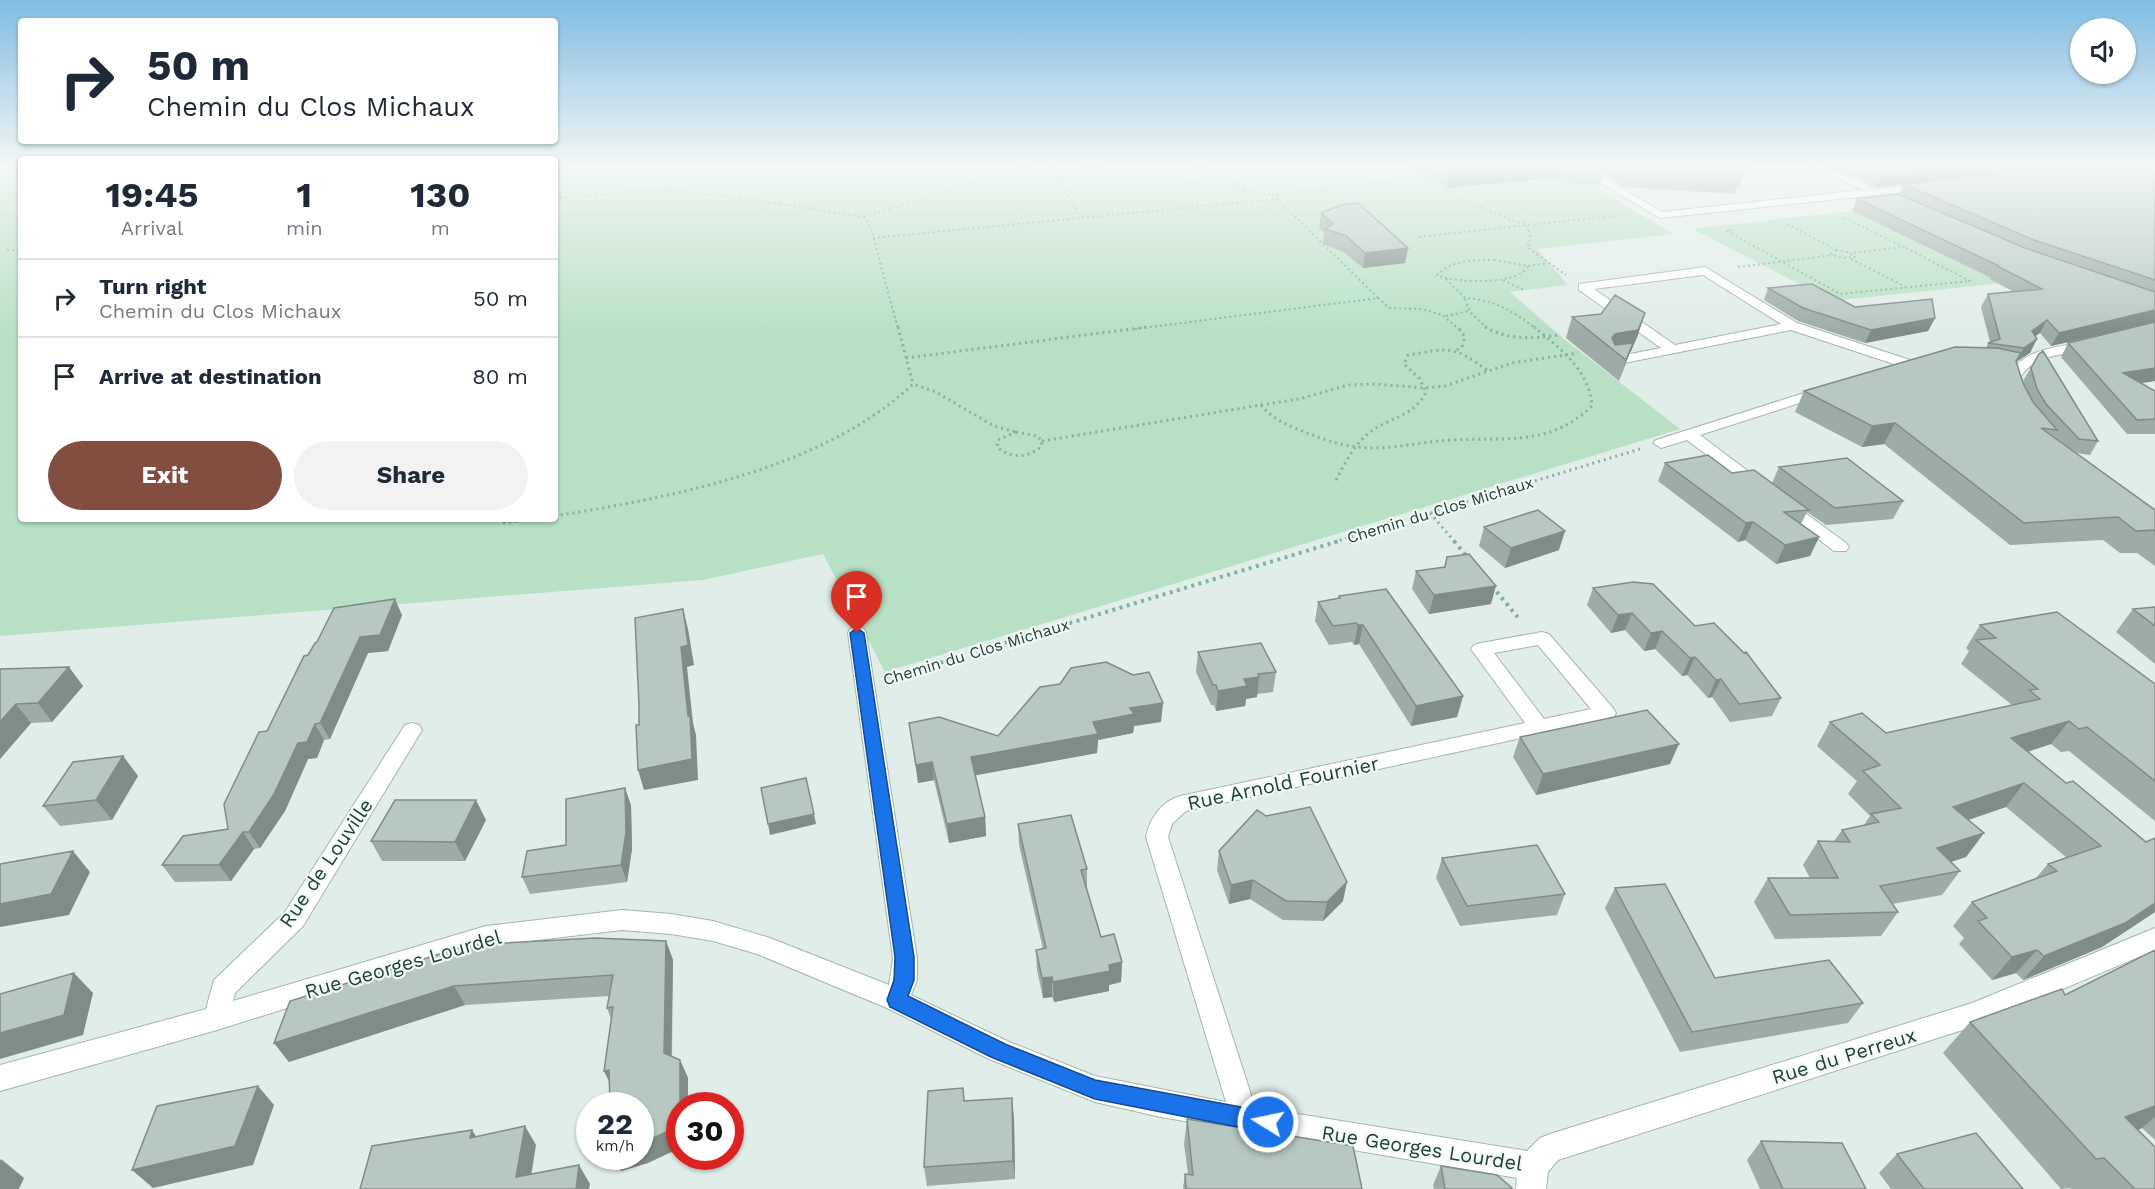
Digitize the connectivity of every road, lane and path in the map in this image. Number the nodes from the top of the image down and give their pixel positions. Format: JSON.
{"nodes":[{"id":1,"x":865,"y":220,"type":"edge"},
{"id":2,"x":1056,"y":220,"type":"edge"},
{"id":3,"x":1298,"y":220,"type":"edge"},
{"id":4,"x":1513,"y":220,"type":"edge"},
{"id":5,"x":1568,"y":220,"type":"edge"},
{"id":6,"x":1853,"y":220,"type":"edge"},
{"id":7,"x":1799,"y":223,"type":"dead end"},
{"id":8,"x":1788,"y":224,"type":"junction"},
{"id":9,"x":1527,"y":225,"type":"junction"},
{"id":10,"x":1777,"y":225,"type":"dead end"},
{"id":11,"x":1737,"y":230,"type":"dead end"},
{"id":12,"x":1419,"y":237,"type":"dead end"},
{"id":13,"x":873,"y":238,"type":"junction"},
{"id":14,"x":1904,"y":247,"type":"junction"},
{"id":15,"x":7,"y":250,"type":"dead end"},
{"id":16,"x":18,"y":250,"type":"edge"},
{"id":17,"x":1836,"y":250,"type":"junction"},
{"id":18,"x":1852,"y":253,"type":"junction"},
{"id":19,"x":1833,"y":255,"type":"junction"},
{"id":20,"x":1851,"y":259,"type":"junction"},
{"id":21,"x":1782,"y":261,"type":"junction"},
{"id":22,"x":1549,"y":263,"type":"junction"},
{"id":23,"x":1528,"y":266,"type":"junction"},
{"id":24,"x":1705,"y":271,"type":"junction"},
{"id":25,"x":1446,"y":279,"type":"junction"},
{"id":26,"x":1500,"y":279,"type":"junction"},
{"id":27,"x":1583,"y":287,"type":"junction"},
{"id":28,"x":1907,"y":287,"type":"junction"},
{"id":29,"x":1524,"y":290,"type":"dead end"},
{"id":30,"x":1378,"y":298,"type":"junction"},
{"id":31,"x":1465,"y":298,"type":"junction"},
{"id":32,"x":1469,"y":311,"type":"junction"},
{"id":33,"x":1442,"y":316,"type":"junction"},
{"id":34,"x":1792,"y":326,"type":"junction"},
{"id":35,"x":1558,"y":335,"type":"dead end"},
{"id":36,"x":1547,"y":337,"type":"junction"},
{"id":37,"x":2101,"y":343,"type":"edge"},
{"id":38,"x":1673,"y":350,"type":"junction"},
{"id":39,"x":1457,"y":351,"type":"junction"},
{"id":40,"x":1578,"y":353,"type":"dead end"},
{"id":41,"x":1567,"y":354,"type":"junction"},
{"id":42,"x":906,"y":358,"type":"junction"},
{"id":43,"x":1614,"y":361,"type":"edge"},
{"id":44,"x":1924,"y":361,"type":"edge"},
{"id":45,"x":1908,"y":364,"type":"junction"},
{"id":46,"x":1488,"y":371,"type":"junction"},
{"id":47,"x":1886,"y":371,"type":"edge"},
{"id":48,"x":913,"y":384,"type":"junction"},
{"id":49,"x":1842,"y":385,"type":"edge"},
{"id":50,"x":1425,"y":388,"type":"junction"},
{"id":51,"x":1261,"y":405,"type":"junction"},
{"id":52,"x":2023,"y":406,"type":"edge"},
{"id":53,"x":1016,"y":432,"type":"junction"},
{"id":54,"x":1689,"y":434,"type":"junction"},
{"id":55,"x":1042,"y":441,"type":"junction"},
{"id":56,"x":1661,"y":443,"type":"joint"},
{"id":57,"x":1355,"y":447,"type":"junction"},
{"id":58,"x":1336,"y":480,"type":"dead end"},
{"id":59,"x":1430,"y":513,"type":"junction"},
{"id":60,"x":558,"y":516,"type":"edge"},
{"id":61,"x":512,"y":522,"type":"edge"},
{"id":62,"x":503,"y":523,"type":"dead end"},
{"id":63,"x":1840,"y":547,"type":"dead end"},
{"id":64,"x":1476,"y":567,"type":"edge"},
{"id":65,"x":1491,"y":585,"type":"edge"},
{"id":66,"x":857,"y":633,"type":"dead end"},
{"id":67,"x":1536,"y":639,"type":"junction"},
{"id":68,"x":866,"y":686,"type":"junction"},
{"id":69,"x":1539,"y":727,"type":"junction"},
{"id":70,"x":412,"y":730,"type":"dead end"},
{"id":71,"x":2155,"y":939,"type":"edge"},
{"id":72,"x":896,"y":1000,"type":"junction"},
{"id":73,"x":216,"y":1018,"type":"junction"},
{"id":74,"x":0,"y":1078,"type":"edge"},
{"id":75,"x":1245,"y":1118,"type":"junction"},
{"id":76,"x":1532,"y":1178,"type":"edge"}],
"edges":[{"from":1,"to":13,"type":"path"},
{"from":2,"to":13,"type":"path"},
{"from":3,"to":30,"type":"path"},
{"from":4,"to":9,"type":"path"},
{"from":5,"to":9,"type":"path"},
{"from":6,"to":14,"type":"path"},
{"from":7,"to":8,"type":"path"},
{"from":8,"to":10,"type":"path"},
{"from":8,"to":17,"type":"path"},
{"from":9,"to":12,"type":"path"},
{"from":9,"to":22,"type":"path"},
{"from":11,"to":21,"type":"path"},
{"from":13,"to":42,"type":"path"},
{"from":14,"to":18,"type":"path"},
{"from":14,"to":28,"type":"path"},
{"from":15,"to":16,"type":"path"},
{"from":17,"to":18,"type":"path"},
{"from":17,"to":19,"type":"path"},
{"from":18,"to":20,"type":"path"},
{"from":19,"to":20,"type":"path"},
{"from":19,"to":21,"type":"path"},
{"from":20,"to":28,"type":"path"},
{"from":21,"to":24,"type":"path"},
{"from":21,"to":28,"type":"path"},
{"from":22,"to":23,"type":"path"},
{"from":22,"to":27,"type":"path"},
{"from":23,"to":25,"type":"path"},
{"from":23,"to":26,"type":"path"},
{"from":24,"to":27,"type":"street"},
{"from":24,"to":34,"type":"street"},
{"from":25,"to":26,"type":"path"},
{"from":25,"to":31,"type":"path"},
{"from":26,"to":29,"type":"path"},
{"from":27,"to":38,"type":"street"},
{"from":30,"to":33,"type":"path"},
{"from":30,"to":42,"type":"path"},
{"from":31,"to":32,"type":"path"},
{"from":31,"to":36,"type":"path"},
{"from":32,"to":33,"type":"path"},
{"from":32,"to":36,"type":"path"},
{"from":33,"to":39,"type":"path"},
{"from":34,"to":38,"type":"street"},
{"from":34,"to":45,"type":"street"},
{"from":35,"to":36,"type":"path"},
{"from":36,"to":41,"type":"path"},
{"from":37,"to":52,"type":"street"},
{"from":38,"to":43,"type":"street"},
{"from":39,"to":46,"type":"path"},
{"from":39,"to":50,"type":"path"},
{"from":40,"to":41,"type":"path"},
{"from":41,"to":46,"type":"path"},
{"from":41,"to":57,"type":"path"},
{"from":42,"to":48,"type":"path"},
{"from":44,"to":45,"type":"street"},
{"from":45,"to":47,"type":"street"},
{"from":46,"to":50,"type":"path"},
{"from":48,"to":53,"type":"path"},
{"from":48,"to":60,"type":"path"},
{"from":49,"to":54,"type":"street"},
{"from":50,"to":51,"type":"path"},
{"from":50,"to":57,"type":"path"},
{"from":51,"to":55,"type":"path"},
{"from":51,"to":57,"type":"path"},
{"from":53,"to":55,"type":"path"},
{"from":53,"to":55,"type":"path"},
{"from":54,"to":56,"type":"street"},
{"from":54,"to":63,"type":"street"},
{"from":56,"to":59,"type":"path","name":"Chemin du Clos Michaux"},
{"from":57,"to":58,"type":"path"},
{"from":59,"to":64,"type":"path"},
{"from":59,"to":68,"type":"path","name":"Chemin du Clos Michaux"},
{"from":61,"to":62,"type":"path"},
{"from":65,"to":67,"type":"path"},
{"from":66,"to":68,"type":"street","name":"Chemin du Clos Michaux"},
{"from":67,"to":69,"type":"street"},
{"from":67,"to":69,"type":"street","name":"Rue Arnold Fournier"},
{"from":68,"to":72,"type":"street","name":"Chemin du Clos Michaux"},
{"from":69,"to":75,"type":"street","name":"Rue Arnold Fournier"},
{"from":70,"to":73,"type":"street","name":"Rue de Louville"},
{"from":71,"to":76,"type":"street","name":"Rue du Perreux"},
{"from":72,"to":73,"type":"street","name":"Rue Georges Lourdel"},
{"from":72,"to":75,"type":"street","name":"Rue Georges Lourdel"},
{"from":73,"to":74,"type":"street","name":"Rue Georges Lourdel"},
{"from":75,"to":76,"type":"street","name":"Rue Georges Lourdel"}]}
